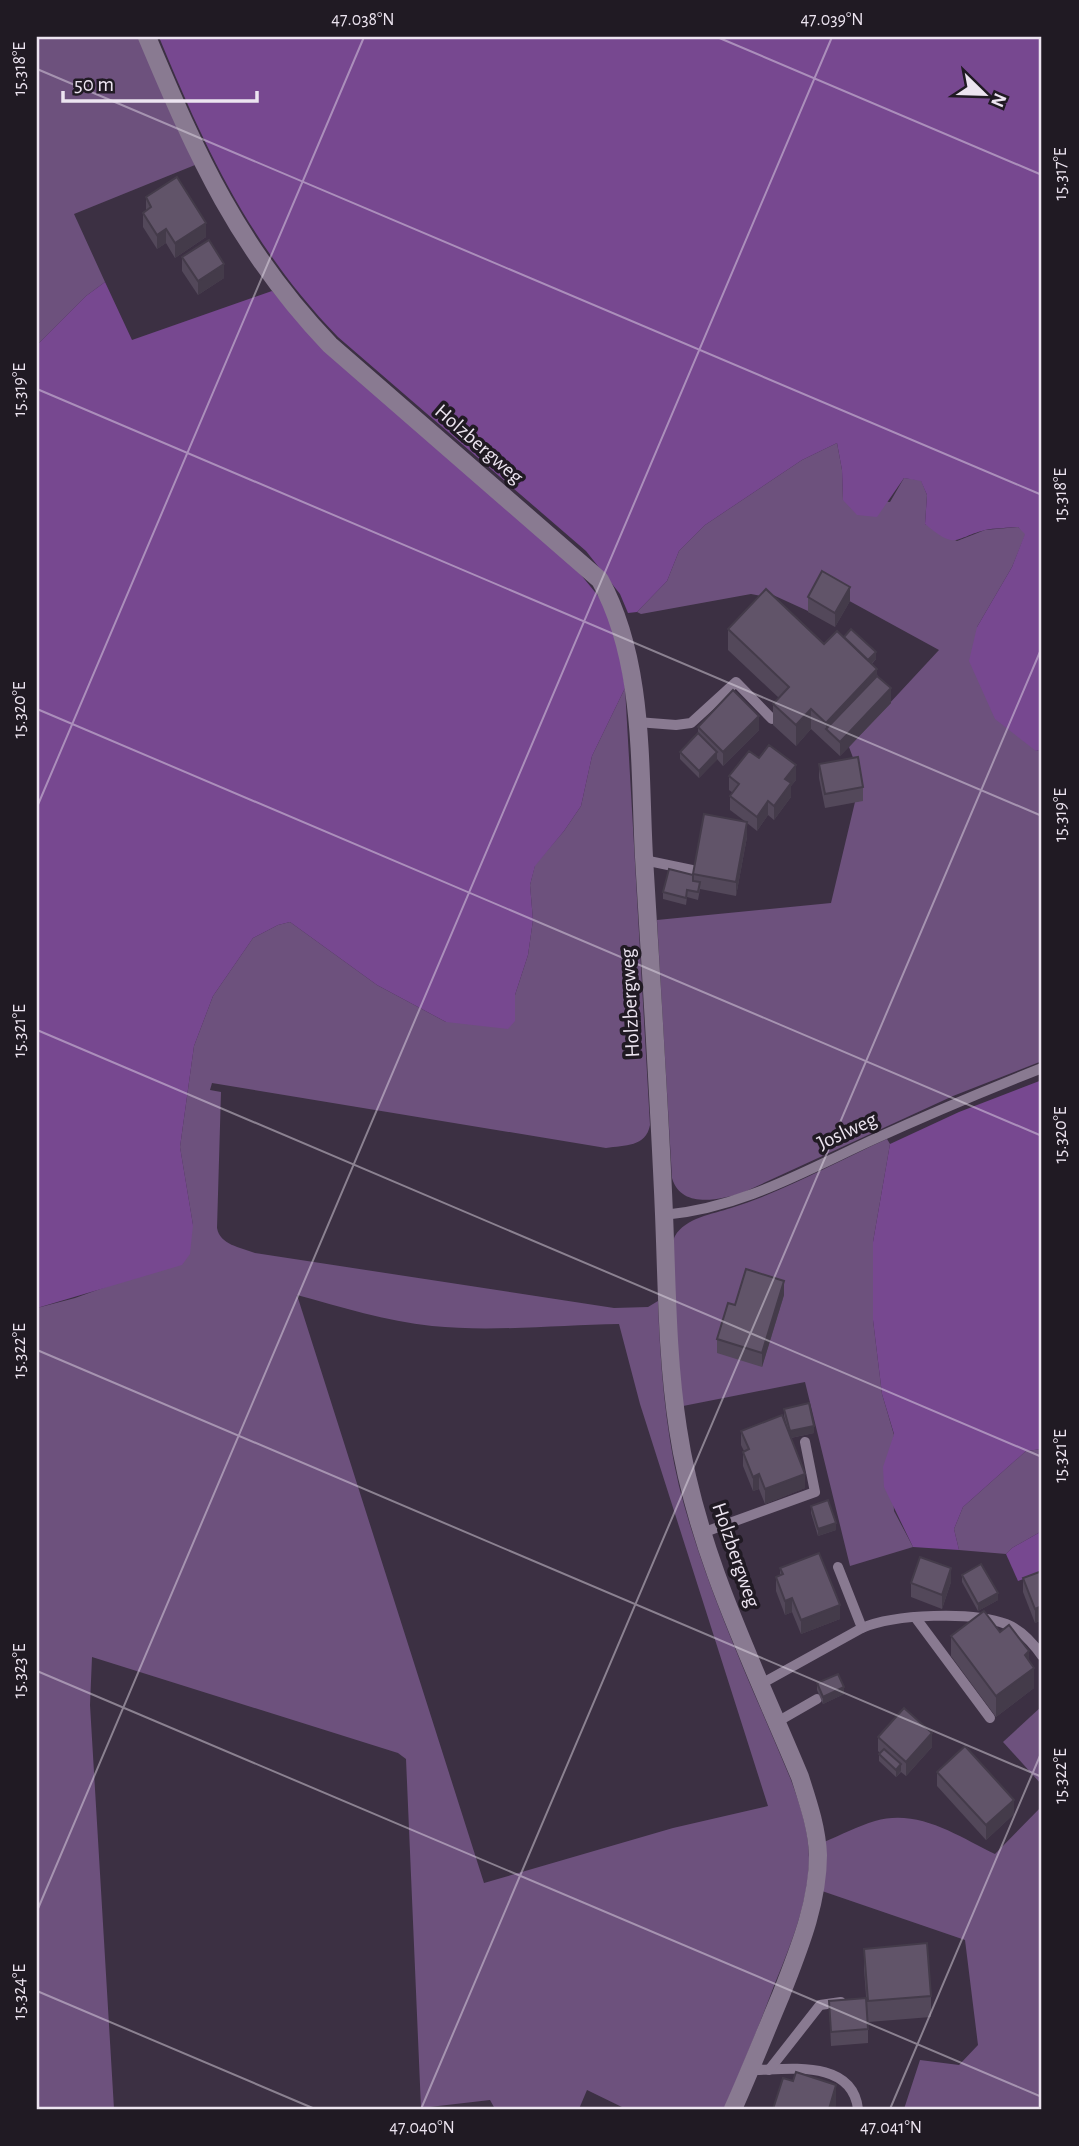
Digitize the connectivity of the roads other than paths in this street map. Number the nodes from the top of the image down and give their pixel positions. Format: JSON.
{"nodes":[{"id":1,"x":147,"y":37,"type":"edge"},
{"id":2,"x":772,"y":719,"type":"edge"},
{"id":3,"x":637,"y":722,"type":"junction"},
{"id":4,"x":644,"y":860,"type":"junction"},
{"id":5,"x":692,"y":870,"type":"edge"},
{"id":6,"x":1042,"y":1068,"type":"edge"},
{"id":7,"x":664,"y":1215,"type":"junction"},
{"id":8,"x":805,"y":1442,"type":"dead end"},
{"id":9,"x":702,"y":1533,"type":"junction"},
{"id":10,"x":838,"y":1567,"type":"dead end"},
{"id":11,"x":915,"y":1618,"type":"junction"},
{"id":12,"x":862,"y":1628,"type":"junction"},
{"id":13,"x":1042,"y":1656,"type":"edge"},
{"id":14,"x":761,"y":1684,"type":"junction"},
{"id":15,"x":817,"y":1699,"type":"dead end"},
{"id":16,"x":990,"y":1718,"type":"dead end"},
{"id":17,"x":777,"y":1722,"type":"junction"},
{"id":18,"x":857,"y":2000,"type":"edge"},
{"id":19,"x":750,"y":2070,"type":"junction"},
{"id":20,"x":769,"y":2070,"type":"junction"},
{"id":21,"x":733,"y":2109,"type":"edge"},
{"id":22,"x":858,"y":2109,"type":"edge"}],
"edges":[{"from":1,"to":3,"type":"street","name":"Holzbergweg"},
{"from":2,"to":3,"type":"lane"},
{"from":3,"to":4,"type":"street","name":"Holzbergweg"},
{"from":4,"to":5,"type":"lane"},
{"from":4,"to":7,"type":"street","name":"Holzbergweg"},
{"from":6,"to":7,"type":"lane","name":"Joslweg"},
{"from":7,"to":9,"type":"street","name":"Holzbergweg"},
{"from":8,"to":9,"type":"lane"},
{"from":9,"to":14,"type":"street","name":"Holzbergweg"},
{"from":10,"to":12,"type":"lane"},
{"from":11,"to":12,"type":"lane"},
{"from":11,"to":13,"type":"lane"},
{"from":11,"to":16,"type":"lane"},
{"from":12,"to":14,"type":"lane"},
{"from":14,"to":17,"type":"street","name":"Holzbergweg"},
{"from":15,"to":17,"type":"lane"},
{"from":17,"to":19,"type":"street","name":"Holzbergweg"},
{"from":18,"to":20,"type":"lane"},
{"from":19,"to":20,"type":"lane"},
{"from":19,"to":21,"type":"street","name":"Holzbergweg"},
{"from":20,"to":22,"type":"lane"}]}
